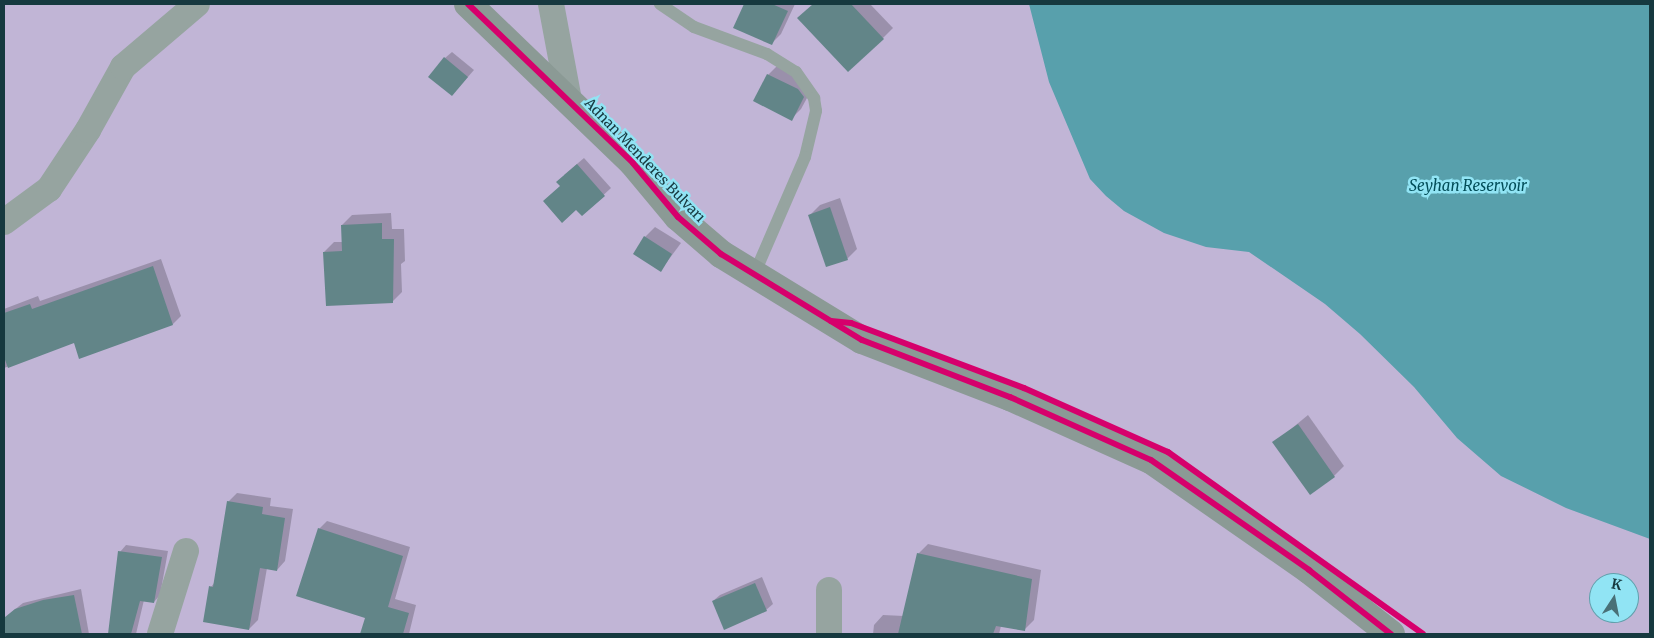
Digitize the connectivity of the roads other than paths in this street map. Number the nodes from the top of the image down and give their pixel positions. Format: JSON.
{"nodes":[{"id":1,"x":197,"y":4,"type":"edge"},
{"id":2,"x":468,"y":4,"type":"edge"},
{"id":3,"x":551,"y":4,"type":"edge"},
{"id":4,"x":660,"y":4,"type":"edge"},
{"id":5,"x":569,"y":100,"type":"junction"},
{"id":6,"x":4,"y":222,"type":"edge"},
{"id":7,"x":754,"y":275,"type":"junction"},
{"id":8,"x":186,"y":551,"type":"dead end"},
{"id":9,"x":829,"y":590,"type":"dead end"},
{"id":10,"x":160,"y":634,"type":"edge"},
{"id":11,"x":829,"y":634,"type":"edge"},
{"id":12,"x":1391,"y":634,"type":"edge"}],
"edges":[{"from":1,"to":6,"type":"street"},
{"from":2,"to":5,"type":"street","name":"Adnan Menderes Bulvarı"},
{"from":3,"to":5,"type":"street"},
{"from":4,"to":7,"type":"lane"},
{"from":5,"to":7,"type":"street","name":"Adnan Menderes Bulvarı"},
{"from":7,"to":12,"type":"street","name":"Adnan Menderes Bulvarı"},
{"from":8,"to":10,"type":"street"},
{"from":9,"to":11,"type":"street"}]}
